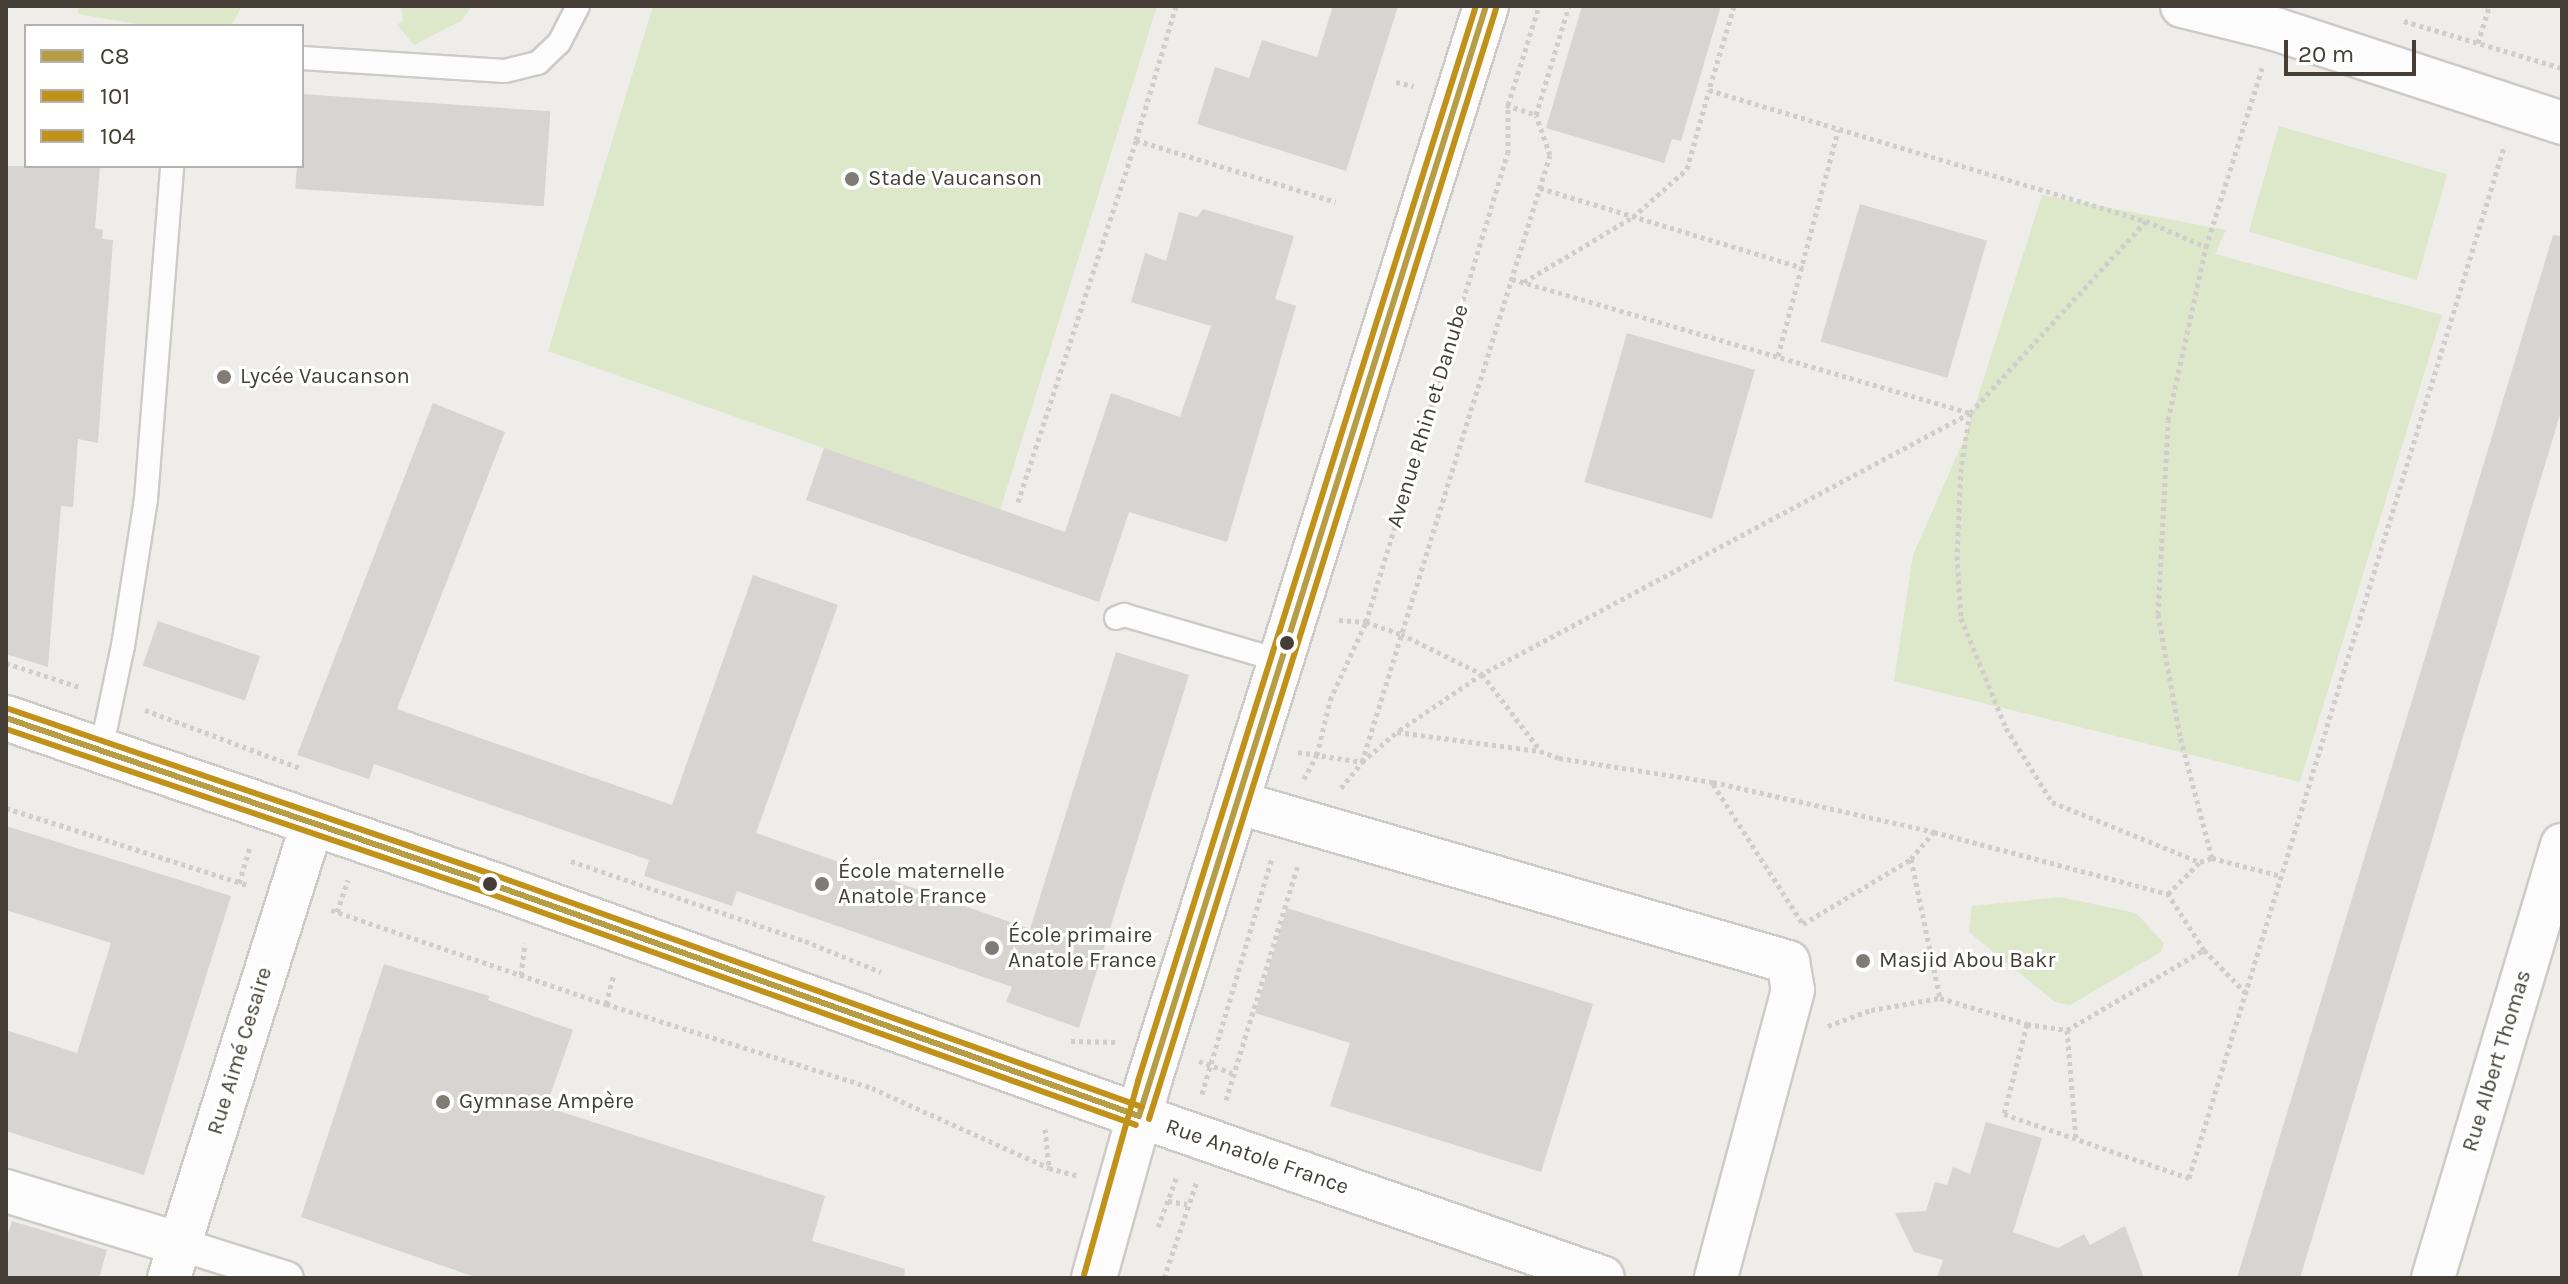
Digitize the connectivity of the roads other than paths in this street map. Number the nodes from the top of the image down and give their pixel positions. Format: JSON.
{"nodes":[{"id":1,"x":578,"y":6,"type":"edge"},
{"id":2,"x":1486,"y":6,"type":"edge"},
{"id":3,"x":2182,"y":6,"type":"edge"},
{"id":4,"x":2256,"y":19,"type":"edge"},
{"id":5,"x":304,"y":58,"type":"edge"},
{"id":6,"x":2562,"y":123,"type":"edge"},
{"id":7,"x":172,"y":168,"type":"edge"},
{"id":8,"x":1116,"y":618,"type":"dead end"},
{"id":9,"x":1281,"y":661,"type":"junction"},
{"id":10,"x":6,"y":718,"type":"edge"},
{"id":11,"x":101,"y":750,"type":"junction"},
{"id":12,"x":1236,"y":802,"type":"junction"},
{"id":13,"x":312,"y":824,"type":"junction"},
{"id":14,"x":2562,"y":845,"type":"edge"},
{"id":15,"x":1139,"y":1116,"type":"junction"},
{"id":16,"x":6,"y":1191,"type":"edge"},
{"id":17,"x":174,"y":1261,"type":"edge"},
{"id":18,"x":287,"y":1278,"type":"edge"},
{"id":19,"x":1094,"y":1278,"type":"edge"},
{"id":20,"x":1603,"y":1278,"type":"edge"},
{"id":21,"x":1716,"y":1278,"type":"edge"},
{"id":22,"x":2433,"y":1278,"type":"edge"}],
"edges":[{"from":1,"to":5,"type":"lane"},
{"from":2,"to":9,"type":"street"},
{"from":3,"to":4,"type":"street"},
{"from":4,"to":6,"type":"street"},
{"from":7,"to":11,"type":"lane"},
{"from":8,"to":9,"type":"lane"},
{"from":9,"to":12,"type":"street"},
{"from":10,"to":11,"type":"street","name":"Rue Anatole France"},
{"from":11,"to":13,"type":"street","name":"Rue Anatole France"},
{"from":12,"to":15,"type":"street"},
{"from":12,"to":21,"type":"street"},
{"from":13,"to":15,"type":"street","name":"Rue Anatole France"},
{"from":13,"to":17,"type":"street","name":"Rue Aimé Cesaire"},
{"from":14,"to":22,"type":"street","name":"Rue Albert Thomas"},
{"from":15,"to":19,"type":"street"},
{"from":15,"to":20,"type":"street","name":"Rue Anatole France"},
{"from":16,"to":17,"type":"street"},
{"from":17,"to":18,"type":"street"}]}
